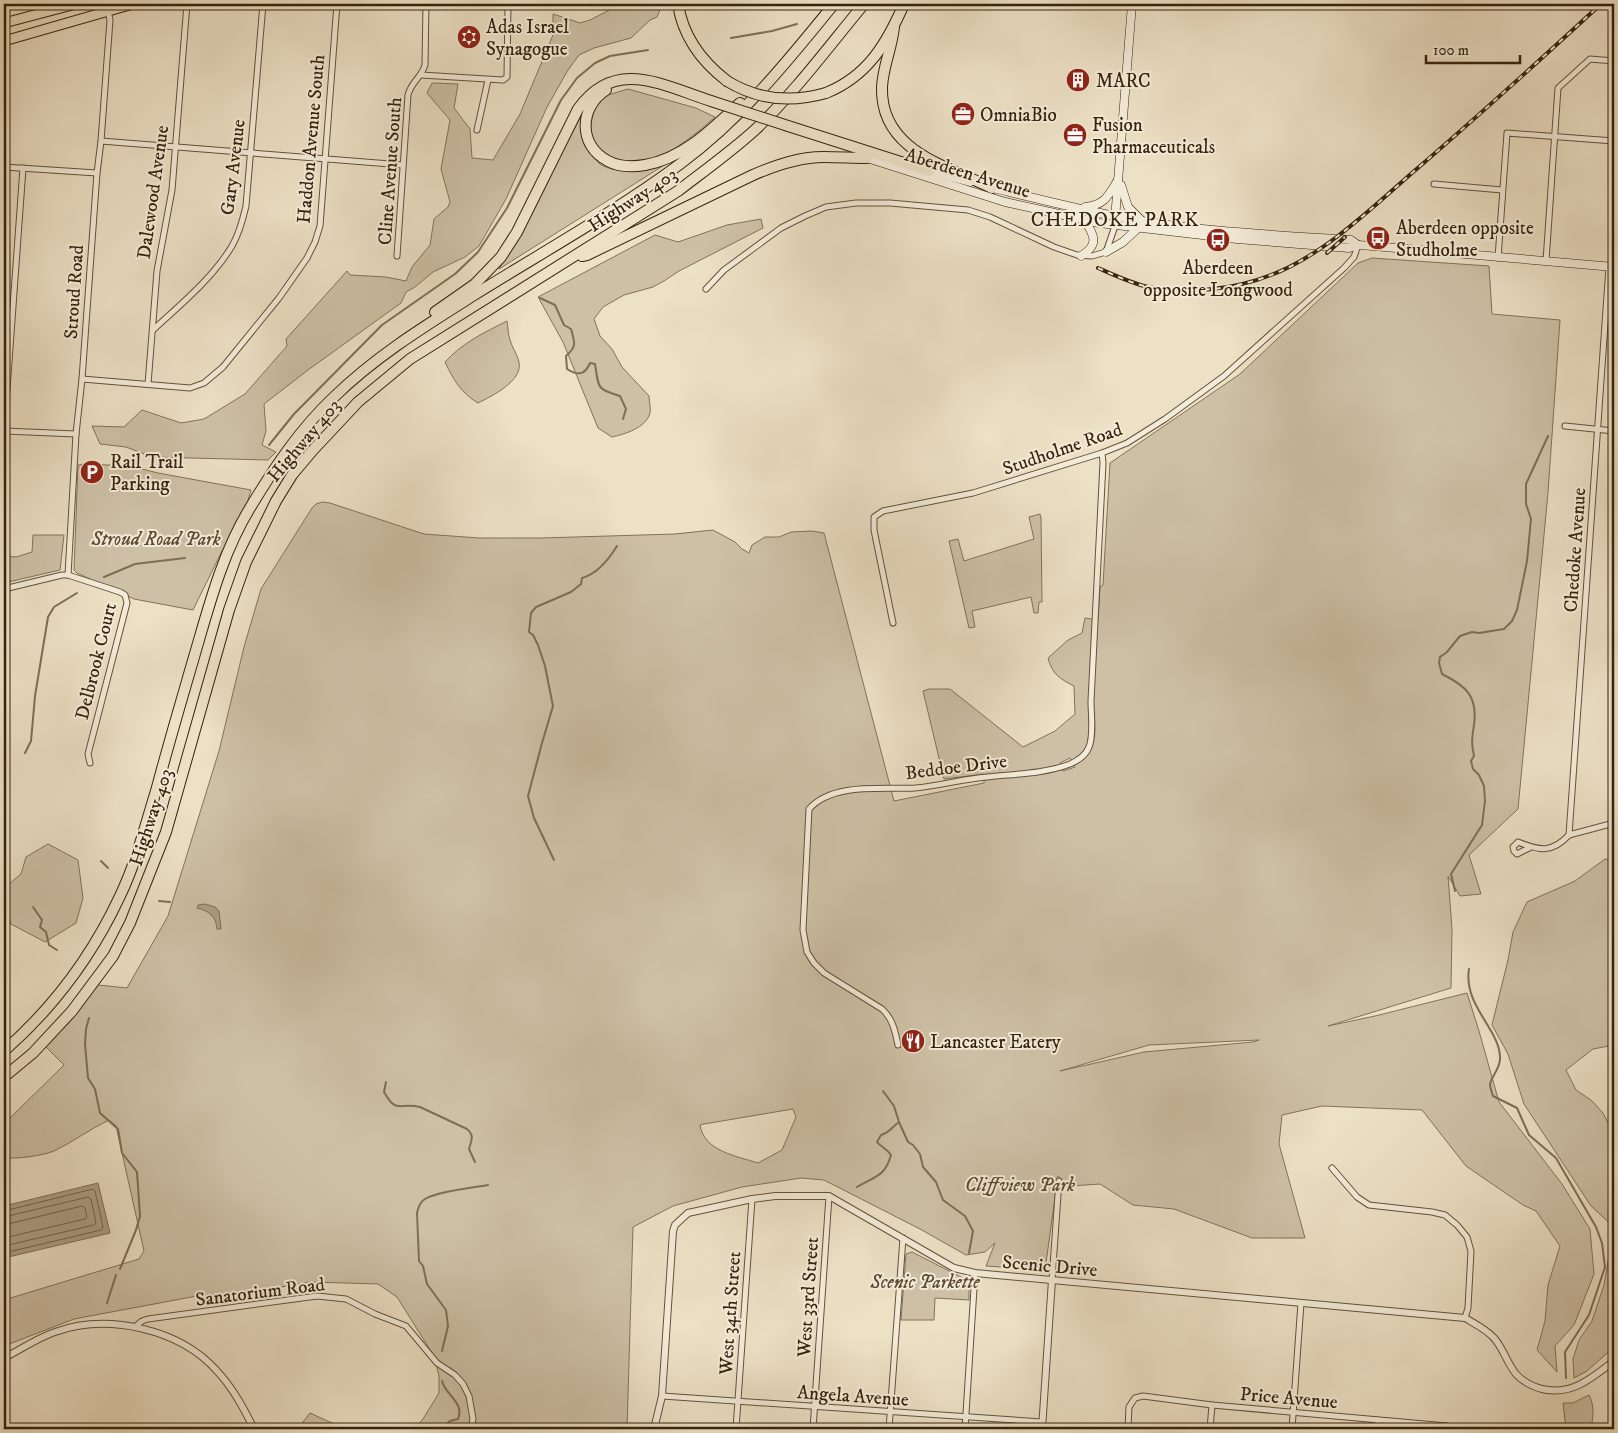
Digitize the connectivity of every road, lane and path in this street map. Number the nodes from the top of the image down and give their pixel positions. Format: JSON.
{"nodes":[{"id":1,"x":76,"y":4,"type":"edge"},
{"id":2,"x":133,"y":4,"type":"edge"},
{"id":3,"x":187,"y":4,"type":"edge"},
{"id":4,"x":263,"y":4,"type":"edge"},
{"id":5,"x":337,"y":4,"type":"edge"},
{"id":6,"x":426,"y":4,"type":"edge"},
{"id":7,"x":508,"y":4,"type":"edge"},
{"id":8,"x":678,"y":4,"type":"edge"},
{"id":9,"x":752,"y":4,"type":"edge"},
{"id":10,"x":778,"y":4,"type":"edge"},
{"id":11,"x":834,"y":4,"type":"edge"},
{"id":12,"x":864,"y":4,"type":"edge"},
{"id":13,"x":904,"y":4,"type":"edge"},
{"id":14,"x":1132,"y":4,"type":"edge"},
{"id":15,"x":108,"y":11,"type":"junction"},
{"id":16,"x":4,"y":23,"type":"edge"},
{"id":17,"x":894,"y":27,"type":"junction"},
{"id":18,"x":4,"y":41,"type":"edge"},
{"id":19,"x":790,"y":57,"type":"junction"},
{"id":20,"x":1614,"y":61,"type":"edge"},
{"id":21,"x":420,"y":75,"type":"junction"},
{"id":22,"x":488,"y":80,"type":"junction"},
{"id":23,"x":710,"y":104,"type":"junction"},
{"id":24,"x":786,"y":129,"type":"junction"},
{"id":25,"x":477,"y":130,"type":"dead end"},
{"id":26,"x":1556,"y":136,"type":"junction"},
{"id":27,"x":1614,"y":140,"type":"edge"},
{"id":28,"x":101,"y":141,"type":"junction"},
{"id":29,"x":176,"y":146,"type":"junction"},
{"id":30,"x":251,"y":153,"type":"junction"},
{"id":31,"x":867,"y":158,"type":"junction"},
{"id":32,"x":324,"y":159,"type":"junction"},
{"id":33,"x":403,"y":165,"type":"junction"},
{"id":34,"x":4,"y":166,"type":"edge"},
{"id":35,"x":23,"y":168,"type":"junction"},
{"id":36,"x":929,"y":171,"type":"joint"},
{"id":37,"x":97,"y":174,"type":"junction"},
{"id":38,"x":1119,"y":179,"type":"junction"},
{"id":39,"x":1434,"y":184,"type":"dead end"},
{"id":40,"x":992,"y":188,"type":"junction"},
{"id":41,"x":1502,"y":190,"type":"junction"},
{"id":42,"x":1078,"y":208,"type":"junction"},
{"id":43,"x":1116,"y":215,"type":"junction"},
{"id":44,"x":1140,"y":219,"type":"junction"},
{"id":45,"x":1085,"y":221,"type":"junction"},
{"id":46,"x":1115,"y":226,"type":"junction"},
{"id":47,"x":1138,"y":228,"type":"junction"},
{"id":48,"x":1358,"y":244,"type":"junction"},
{"id":49,"x":1106,"y":252,"type":"junction"},
{"id":50,"x":397,"y":256,"type":"dead end"},
{"id":51,"x":1081,"y":256,"type":"junction"},
{"id":52,"x":572,"y":258,"type":"junction"},
{"id":53,"x":1498,"y":258,"type":"junction"},
{"id":54,"x":1546,"y":262,"type":"junction"},
{"id":55,"x":1612,"y":267,"type":"edge"},
{"id":56,"x":706,"y":289,"type":"dead end"},
{"id":57,"x":153,"y":330,"type":"junction"},
{"id":58,"x":391,"y":348,"type":"junction"},
{"id":59,"x":82,"y":379,"type":"junction"},
{"id":60,"x":148,"y":384,"type":"junction"},
{"id":61,"x":1565,"y":426,"type":"dead end"},
{"id":62,"x":1598,"y":429,"type":"junction"},
{"id":63,"x":1614,"y":430,"type":"edge"},
{"id":64,"x":4,"y":431,"type":"edge"},
{"id":65,"x":76,"y":434,"type":"junction"},
{"id":66,"x":1102,"y":453,"type":"junction"},
{"id":67,"x":68,"y":575,"type":"junction"},
{"id":68,"x":4,"y":590,"type":"edge"},
{"id":69,"x":893,"y":623,"type":"dead end"},
{"id":70,"x":90,"y":763,"type":"dead end"},
{"id":71,"x":1614,"y":823,"type":"edge"},
{"id":72,"x":1569,"y":835,"type":"junction"},
{"id":73,"x":1531,"y":847,"type":"dead end"},
{"id":74,"x":898,"y":1045,"type":"dead end"},
{"id":75,"x":4,"y":1051,"type":"edge"},
{"id":76,"x":4,"y":1078,"type":"edge"},
{"id":77,"x":1332,"y":1168,"type":"dead end"},
{"id":78,"x":1059,"y":1181,"type":"dead end"},
{"id":79,"x":829,"y":1196,"type":"junction"},
{"id":80,"x":752,"y":1199,"type":"junction"},
{"id":81,"x":903,"y":1238,"type":"junction"},
{"id":82,"x":975,"y":1273,"type":"junction"},
{"id":83,"x":1052,"y":1280,"type":"junction"},
{"id":84,"x":1301,"y":1302,"type":"junction"},
{"id":85,"x":1465,"y":1318,"type":"junction"},
{"id":86,"x":136,"y":1326,"type":"junction"},
{"id":87,"x":4,"y":1358,"type":"edge"},
{"id":88,"x":1614,"y":1361,"type":"edge"},
{"id":89,"x":662,"y":1396,"type":"junction"},
{"id":90,"x":738,"y":1402,"type":"junction"},
{"id":91,"x":1212,"y":1405,"type":"junction"},
{"id":92,"x":815,"y":1407,"type":"junction"},
{"id":93,"x":890,"y":1412,"type":"junction"},
{"id":94,"x":1293,"y":1412,"type":"junction"},
{"id":95,"x":966,"y":1418,"type":"junction"},
{"id":96,"x":1378,"y":1420,"type":"junction"},
{"id":97,"x":1042,"y":1426,"type":"edge"},
{"id":98,"x":655,"y":1428,"type":"edge"},
{"id":99,"x":254,"y":1429,"type":"edge"},
{"id":100,"x":471,"y":1429,"type":"edge"},
{"id":101,"x":736,"y":1429,"type":"edge"},
{"id":102,"x":813,"y":1429,"type":"edge"},
{"id":103,"x":889,"y":1429,"type":"edge"},
{"id":104,"x":966,"y":1429,"type":"edge"},
{"id":105,"x":1128,"y":1429,"type":"edge"},
{"id":106,"x":1210,"y":1429,"type":"edge"},
{"id":107,"x":1292,"y":1429,"type":"edge"},
{"id":108,"x":1377,"y":1429,"type":"edge"},
{"id":109,"x":1452,"y":1429,"type":"edge"}],
"edges":[{"from":1,"to":16,"type":"main road"},
{"from":2,"to":15,"type":"main road"},
{"from":3,"to":29,"type":"street","name":"Dalewood Avenue"},
{"from":4,"to":30,"type":"street","name":"Gary Avenue"},
{"from":5,"to":32,"type":"street","name":"Haddon Avenue South"},
{"from":6,"to":21,"type":"street","name":"Cline Avenue South"},
{"from":7,"to":22,"type":"street"},
{"from":8,"to":17,"type":"highway","bridge":true},
{"from":9,"to":10,"type":"highway"},
{"from":11,"to":19,"type":"highway","name":"Highway 403"},
{"from":12,"to":52,"type":"highway","name":"Highway 403"},
{"from":13,"to":17,"type":"highway"},
{"from":14,"to":38,"type":"main road"},
{"from":15,"to":18,"type":"main road"},
{"from":15,"to":28,"type":"street","name":"Stroud Road"},
{"from":17,"to":40,"type":"highway"},
{"from":19,"to":23,"type":"highway"},
{"from":19,"to":58,"type":"highway","name":"Highway 403"},
{"from":20,"to":26,"type":"street"},
{"from":21,"to":22,"type":"street"},
{"from":21,"to":33,"type":"street","name":"Cline Avenue South"},
{"from":22,"to":25,"type":"street"},
{"from":23,"to":24,"type":"highway"},
{"from":23,"to":58,"type":"highway"},
{"from":24,"to":31,"type":"highway"},
{"from":24,"to":36,"type":"highway"},
{"from":26,"to":27,"type":"street"},
{"from":26,"to":41,"type":"street"},
{"from":26,"to":54,"type":"street"},
{"from":28,"to":29,"type":"street"},
{"from":28,"to":37,"type":"street","name":"Stroud Road"},
{"from":29,"to":30,"type":"street"},
{"from":29,"to":57,"type":"street","name":"Dalewood Avenue"},
{"from":30,"to":32,"type":"street"},
{"from":30,"to":57,"type":"street","name":"Gary Avenue"},
{"from":31,"to":45,"type":"main road","name":"Aberdeen Avenue"},
{"from":31,"to":52,"type":"highway"},
{"from":32,"to":33,"type":"street"},
{"from":32,"to":60,"type":"street","name":"Haddon Avenue South"},
{"from":33,"to":50,"type":"street","name":"Cline Avenue South"},
{"from":34,"to":35,"type":"street"},
{"from":35,"to":37,"type":"street"},
{"from":35,"to":64,"type":"street"},
{"from":36,"to":40,"type":"main road","name":"Aberdeen Avenue"},
{"from":37,"to":59,"type":"street","name":"Stroud Road"},
{"from":38,"to":42,"type":"main road"},
{"from":38,"to":43,"type":"main road"},
{"from":38,"to":44,"type":"main road"},
{"from":39,"to":41,"type":"street"},
{"from":40,"to":42,"type":"main road","name":"Aberdeen Avenue"},
{"from":41,"to":53,"type":"street"},
{"from":42,"to":43,"type":"main road","name":"Aberdeen Avenue"},
{"from":43,"to":44,"type":"main road","name":"Aberdeen Avenue"},
{"from":43,"to":46,"type":"main road"},
{"from":44,"to":48,"type":"main road","name":"Aberdeen Avenue"},
{"from":45,"to":46,"type":"main road","name":"Aberdeen Avenue"},
{"from":45,"to":51,"type":"main road"},
{"from":46,"to":47,"type":"main road","name":"Aberdeen Avenue"},
{"from":46,"to":49,"type":"street"},
{"from":47,"to":48,"type":"main road","name":"Aberdeen Avenue"},
{"from":47,"to":49,"type":"main road"},
{"from":48,"to":53,"type":"main road","name":"Aberdeen Avenue"},
{"from":48,"to":66,"type":"street","name":"Studholme Road"},
{"from":49,"to":51,"type":"street"},
{"from":51,"to":56,"type":"street"},
{"from":52,"to":76,"type":"highway","name":"Highway 403"},
{"from":53,"to":54,"type":"main road","name":"Aberdeen Avenue"},
{"from":54,"to":55,"type":"main road","name":"Aberdeen Avenue"},
{"from":55,"to":62,"type":"street","name":"Chedoke Avenue"},
{"from":57,"to":60,"type":"street","name":"Dalewood Avenue"},
{"from":58,"to":75,"type":"highway","name":"Highway 403"},
{"from":59,"to":60,"type":"street","name":"Haddon Avenue South"},
{"from":59,"to":65,"type":"street","name":"Stroud Road"},
{"from":61,"to":62,"type":"street"},
{"from":62,"to":63,"type":"street"},
{"from":62,"to":72,"type":"street","name":"Chedoke Avenue"},
{"from":64,"to":65,"type":"street"},
{"from":65,"to":67,"type":"street","name":"Stroud Road"},
{"from":66,"to":69,"type":"street","name":"Studholme Road"},
{"from":66,"to":74,"type":"street","name":"Beddoe Drive"},
{"from":67,"to":68,"type":"street"},
{"from":67,"to":70,"type":"street","name":"Delbrook Court"},
{"from":71,"to":72,"type":"street"},
{"from":72,"to":73,"type":"street"},
{"from":77,"to":85,"type":"street"},
{"from":78,"to":83,"type":"street"},
{"from":79,"to":80,"type":"street","name":"Scenic Drive"},
{"from":79,"to":81,"type":"street","name":"Scenic Drive"},
{"from":79,"to":92,"type":"street","name":"West 33rd Street"},
{"from":80,"to":89,"type":"street","name":"Scenic Drive"},
{"from":80,"to":90,"type":"street","name":"West 34th Street"},
{"from":81,"to":82,"type":"street","name":"Scenic Drive"},
{"from":81,"to":93,"type":"street"},
{"from":82,"to":83,"type":"street","name":"Scenic Drive"},
{"from":82,"to":95,"type":"street"},
{"from":83,"to":84,"type":"street","name":"Scenic Drive"},
{"from":83,"to":97,"type":"street"},
{"from":84,"to":85,"type":"street","name":"Scenic Drive"},
{"from":84,"to":94,"type":"street"},
{"from":85,"to":88,"type":"street","name":"Scenic Drive"},
{"from":86,"to":87,"type":"street"},
{"from":86,"to":99,"type":"street"},
{"from":86,"to":100,"type":"street","name":"Sanatorium Road"},
{"from":89,"to":90,"type":"street","name":"Angela Avenue"},
{"from":89,"to":98,"type":"street","name":"Scenic Drive"},
{"from":90,"to":92,"type":"street","name":"Angela Avenue"},
{"from":90,"to":101,"type":"street","name":"West 34th Street"},
{"from":91,"to":94,"type":"street","name":"Price Avenue"},
{"from":91,"to":105,"type":"street","name":"Price Avenue"},
{"from":91,"to":106,"type":"street"},
{"from":92,"to":93,"type":"street","name":"Angela Avenue"},
{"from":92,"to":102,"type":"street","name":"West 33rd Street"},
{"from":93,"to":95,"type":"street","name":"Angela Avenue"},
{"from":93,"to":103,"type":"street"},
{"from":94,"to":96,"type":"street","name":"Price Avenue"},
{"from":94,"to":107,"type":"street"},
{"from":95,"to":97,"type":"street","name":"Angela Avenue"},
{"from":95,"to":104,"type":"street"},
{"from":96,"to":108,"type":"street"},
{"from":96,"to":109,"type":"street","name":"Price Avenue"}]}
